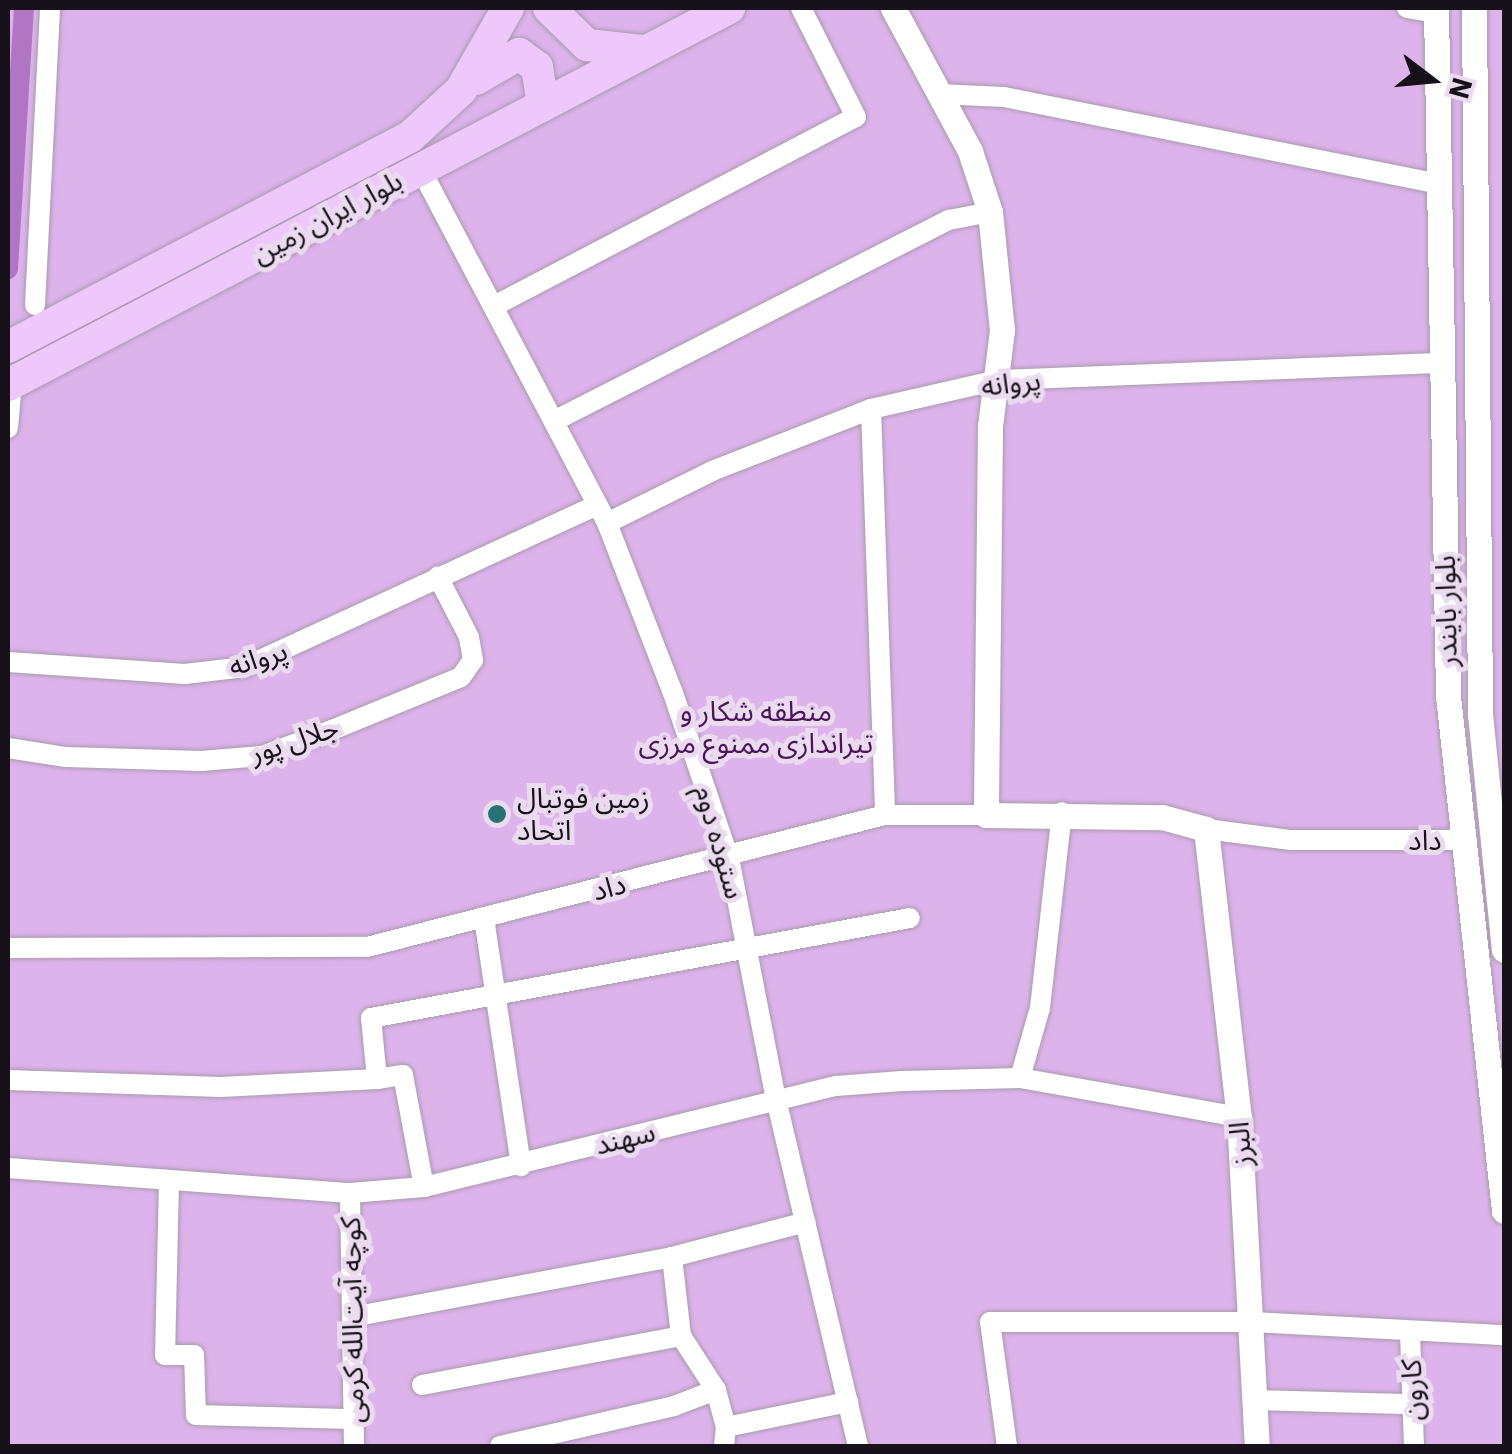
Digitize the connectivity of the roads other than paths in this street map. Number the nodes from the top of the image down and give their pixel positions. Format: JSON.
{"nodes":[{"id":1,"x":50,"y":8,"type":"edge"},
{"id":2,"x":508,"y":8,"type":"edge"},
{"id":3,"x":549,"y":8,"type":"edge"},
{"id":4,"x":729,"y":8,"type":"edge"},
{"id":5,"x":801,"y":8,"type":"edge"},
{"id":6,"x":893,"y":8,"type":"edge"},
{"id":7,"x":1407,"y":8,"type":"edge"},
{"id":8,"x":1474,"y":8,"type":"edge"},
{"id":9,"x":1436,"y":10,"type":"edge"},
{"id":10,"x":642,"y":51,"type":"junction"},
{"id":11,"x":461,"y":90,"type":"junction"},
{"id":12,"x":938,"y":94,"type":"junction"},
{"id":13,"x":543,"y":103,"type":"junction"},
{"id":14,"x":420,"y":168,"type":"junction"},
{"id":15,"x":1438,"y":184,"type":"junction"},
{"id":16,"x":990,"y":212,"type":"junction"},
{"id":17,"x":35,"y":305,"type":"dead end"},
{"id":18,"x":494,"y":306,"type":"junction"},
{"id":19,"x":16,"y":342,"type":"edge"},
{"id":20,"x":1441,"y":363,"type":"junction"},
{"id":21,"x":998,"y":380,"type":"junction"},
{"id":22,"x":10,"y":384,"type":"edge"},
{"id":23,"x":871,"y":409,"type":"junction"},
{"id":24,"x":554,"y":421,"type":"junction"},
{"id":25,"x":8,"y":428,"type":"edge"},
{"id":26,"x":602,"y":514,"type":"junction"},
{"id":27,"x":438,"y":577,"type":"junction"},
{"id":28,"x":8,"y":662,"type":"edge"},
{"id":29,"x":8,"y":748,"type":"edge"},
{"id":30,"x":1062,"y":812,"type":"junction"},
{"id":31,"x":986,"y":815,"type":"junction"},
{"id":32,"x":885,"y":816,"type":"junction"},
{"id":33,"x":1207,"y":836,"type":"junction"},
{"id":34,"x":1464,"y":840,"type":"junction"},
{"id":35,"x":729,"y":858,"type":"junction"},
{"id":36,"x":484,"y":918,"type":"junction"},
{"id":37,"x":910,"y":918,"type":"dead end"},
{"id":38,"x":8,"y":948,"type":"edge"},
{"id":39,"x":748,"y":950,"type":"junction"},
{"id":40,"x":1504,"y":950,"type":"edge"},
{"id":41,"x":496,"y":998,"type":"junction"},
{"id":42,"x":1020,"y":1078,"type":"junction"},
{"id":43,"x":8,"y":1080,"type":"edge"},
{"id":44,"x":377,"y":1080,"type":"junction"},
{"id":45,"x":776,"y":1100,"type":"junction"},
{"id":46,"x":1239,"y":1117,"type":"junction"},
{"id":47,"x":521,"y":1166,"type":"junction"},
{"id":48,"x":8,"y":1168,"type":"edge"},
{"id":49,"x":170,"y":1181,"type":"junction"},
{"id":50,"x":424,"y":1187,"type":"junction"},
{"id":51,"x":350,"y":1193,"type":"junction"},
{"id":52,"x":1504,"y":1211,"type":"edge"},
{"id":53,"x":806,"y":1222,"type":"junction"},
{"id":54,"x":672,"y":1257,"type":"junction"},
{"id":55,"x":352,"y":1317,"type":"junction"},
{"id":56,"x":1252,"y":1322,"type":"junction"},
{"id":57,"x":1410,"y":1333,"type":"junction"},
{"id":58,"x":1504,"y":1335,"type":"edge"},
{"id":59,"x":681,"y":1336,"type":"junction"},
{"id":60,"x":422,"y":1385,"type":"dead end"},
{"id":61,"x":716,"y":1390,"type":"junction"},
{"id":62,"x":1255,"y":1400,"type":"junction"},
{"id":63,"x":848,"y":1402,"type":"junction"},
{"id":64,"x":1413,"y":1404,"type":"junction"},
{"id":65,"x":353,"y":1419,"type":"junction"},
{"id":66,"x":725,"y":1436,"type":"edge"},
{"id":67,"x":354,"y":1446,"type":"edge"},
{"id":68,"x":500,"y":1446,"type":"edge"},
{"id":69,"x":858,"y":1446,"type":"edge"},
{"id":70,"x":1007,"y":1446,"type":"edge"},
{"id":71,"x":1257,"y":1446,"type":"edge"},
{"id":72,"x":1414,"y":1446,"type":"edge"}],
"edges":[{"from":1,"to":17,"type":"street"},
{"from":2,"to":11,"type":"main road","name":"بلوار ایران زمین"},
{"from":3,"to":10,"type":"main road"},
{"from":4,"to":10,"type":"main road","name":"بلوار ایران زمین"},
{"from":5,"to":18,"type":"street"},
{"from":6,"to":12,"type":"street"},
{"from":7,"to":9,"type":"street"},
{"from":8,"to":40,"type":"street","name":"بلوار بایندر"},
{"from":9,"to":15,"type":"street","name":"بلوار بایندر"},
{"from":10,"to":13,"type":"main road","name":"بلوار ایران زمین"},
{"from":11,"to":13,"type":"main road"},
{"from":11,"to":19,"type":"main road","name":"بلوار ایران زمین"},
{"from":12,"to":15,"type":"street"},
{"from":12,"to":16,"type":"street"},
{"from":13,"to":14,"type":"main road","name":"بلوار ایران زمین"},
{"from":14,"to":18,"type":"street","name":"ستوده دوم"},
{"from":14,"to":22,"type":"main road","name":"بلوار ایران زمین"},
{"from":15,"to":20,"type":"street","name":"بلوار بایندر"},
{"from":16,"to":21,"type":"street"},
{"from":16,"to":24,"type":"street"},
{"from":18,"to":24,"type":"street","name":"ستوده دوم"},
{"from":20,"to":21,"type":"street","name":"پروانه"},
{"from":20,"to":34,"type":"street","name":"بلوار بایندر"},
{"from":21,"to":23,"type":"street","name":"پروانه"},
{"from":21,"to":31,"type":"street"},
{"from":22,"to":25,"type":"street"},
{"from":23,"to":26,"type":"street","name":"پروانه"},
{"from":23,"to":32,"type":"street"},
{"from":24,"to":26,"type":"street","name":"ستوده دوم"},
{"from":26,"to":27,"type":"street","name":"پروانه"},
{"from":26,"to":35,"type":"street","name":"ستوده دوم"},
{"from":27,"to":28,"type":"street","name":"پروانه"},
{"from":27,"to":29,"type":"street","name":"جلال پور"},
{"from":30,"to":31,"type":"street","name":"داد"},
{"from":30,"to":33,"type":"street","name":"داد"},
{"from":30,"to":42,"type":"street"},
{"from":31,"to":32,"type":"street","name":"داد"},
{"from":32,"to":35,"type":"street","name":"داد"},
{"from":33,"to":34,"type":"street","name":"داد"},
{"from":33,"to":46,"type":"street","name":"البرز"},
{"from":34,"to":52,"type":"street","name":"بلوار بایندر"},
{"from":35,"to":36,"type":"street","name":"داد"},
{"from":35,"to":39,"type":"street","name":"ستوده دوم"},
{"from":36,"to":38,"type":"street","name":"داد"},
{"from":36,"to":41,"type":"street"},
{"from":37,"to":39,"type":"street"},
{"from":39,"to":41,"type":"street"},
{"from":39,"to":45,"type":"street","name":"ستوده دوم"},
{"from":41,"to":44,"type":"street"},
{"from":41,"to":47,"type":"street"},
{"from":42,"to":45,"type":"street","name":"سهند"},
{"from":42,"to":46,"type":"street","name":"سهند"},
{"from":43,"to":44,"type":"street"},
{"from":44,"to":50,"type":"street"},
{"from":45,"to":47,"type":"street","name":"سهند"},
{"from":45,"to":53,"type":"street","name":"ستوده دوم"},
{"from":46,"to":56,"type":"street","name":"البرز"},
{"from":47,"to":50,"type":"street","name":"سهند"},
{"from":48,"to":49,"type":"street","name":"سهند"},
{"from":49,"to":51,"type":"street","name":"سهند"},
{"from":49,"to":65,"type":"street"},
{"from":50,"to":51,"type":"street","name":"سهند"},
{"from":51,"to":55,"type":"street","name":"کوچه آیت‌الله کرمی"},
{"from":53,"to":54,"type":"street"},
{"from":53,"to":63,"type":"street","name":"ستوده دوم"},
{"from":54,"to":55,"type":"street"},
{"from":54,"to":59,"type":"street"},
{"from":55,"to":65,"type":"street","name":"کوچه آیت‌الله کرمی"},
{"from":56,"to":57,"type":"street"},
{"from":56,"to":62,"type":"street","name":"البرز"},
{"from":56,"to":70,"type":"street"},
{"from":57,"to":58,"type":"street"},
{"from":57,"to":64,"type":"street","name":"کارون"},
{"from":59,"to":60,"type":"street"},
{"from":59,"to":61,"type":"street"},
{"from":61,"to":66,"type":"street"},
{"from":61,"to":68,"type":"street"},
{"from":62,"to":64,"type":"street"},
{"from":62,"to":71,"type":"street","name":"البرز"},
{"from":63,"to":66,"type":"street"},
{"from":63,"to":69,"type":"street","name":"ستوده دوم"},
{"from":64,"to":72,"type":"street","name":"کارون"},
{"from":65,"to":67,"type":"street","name":"کوچه آیت‌الله کرمی"}]}
